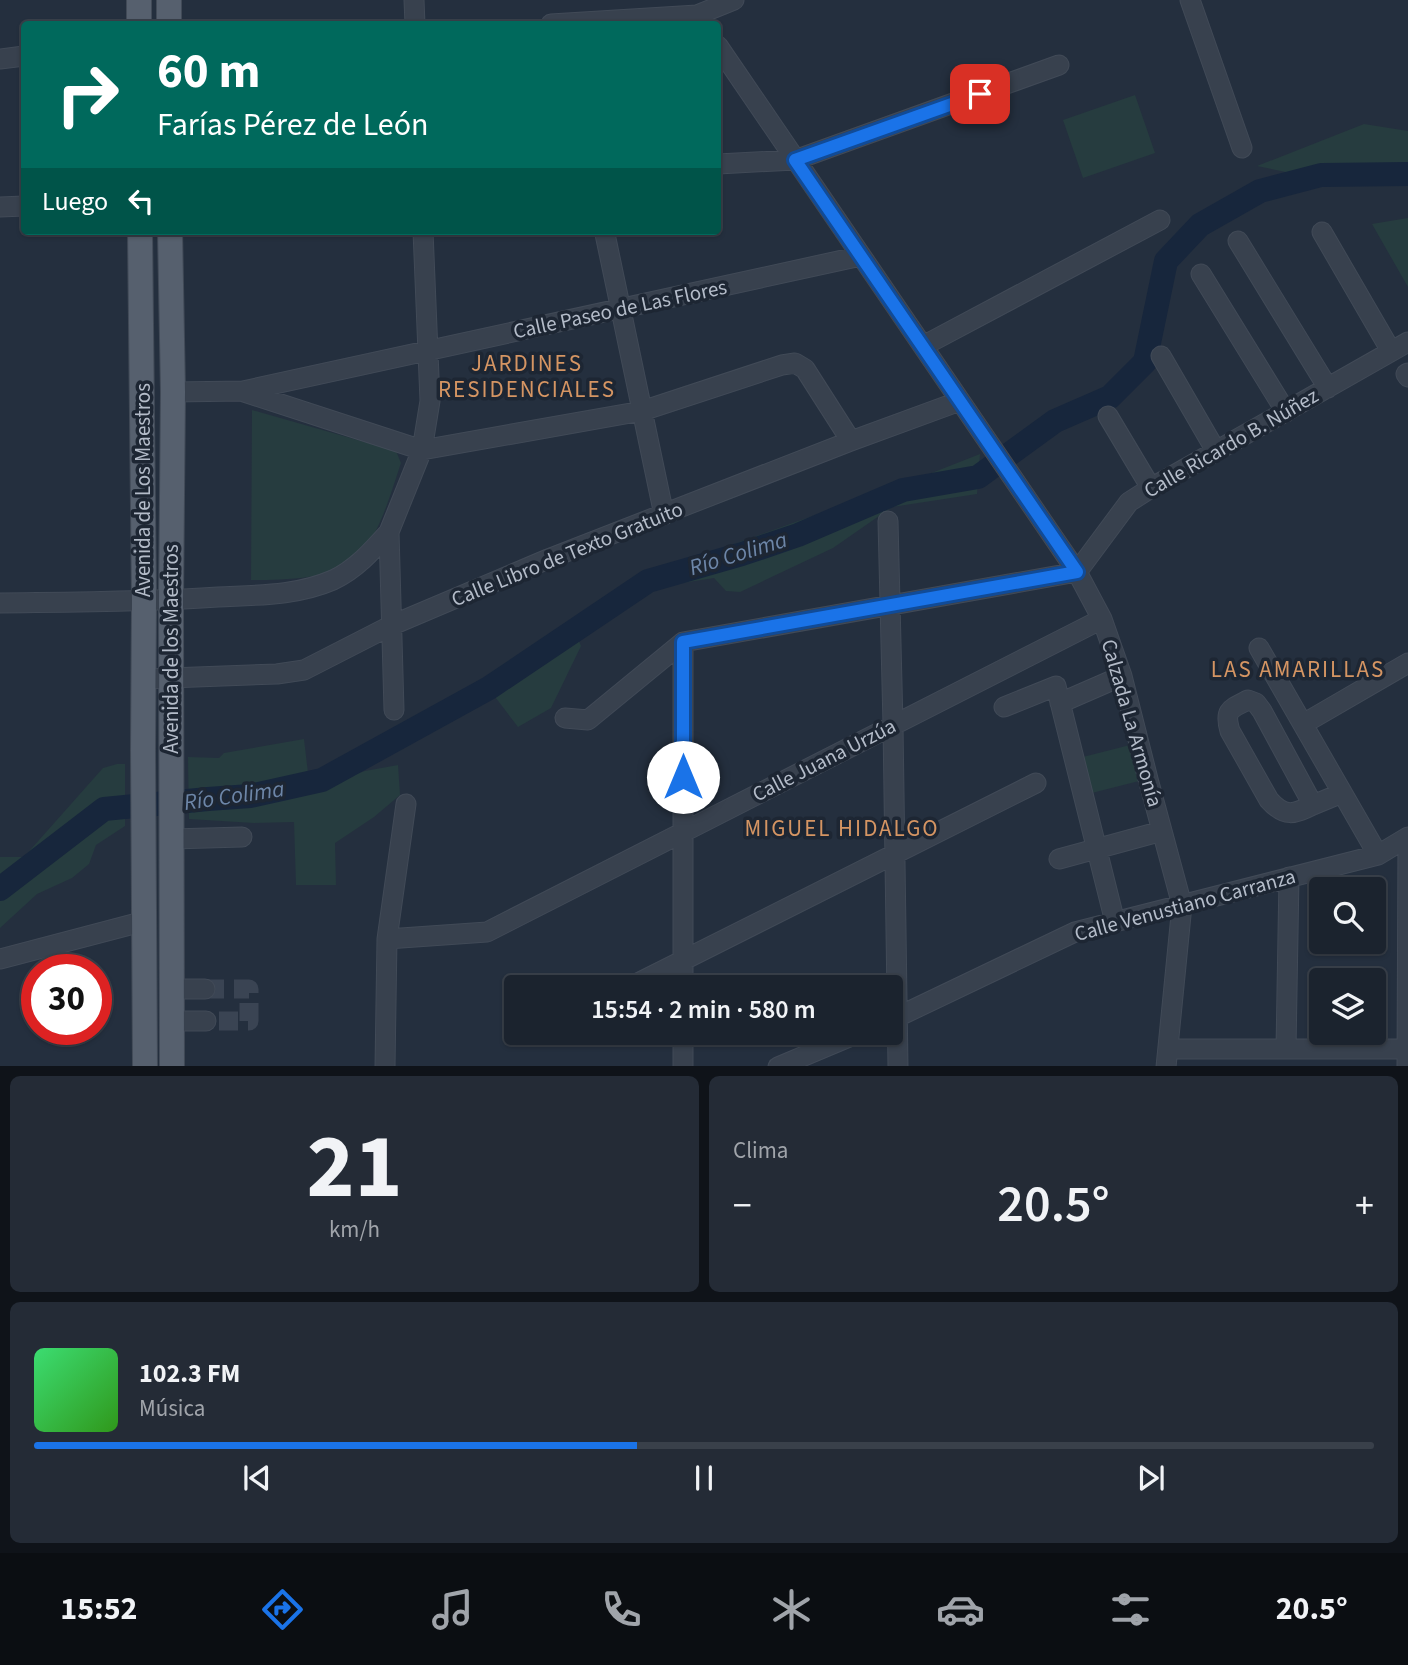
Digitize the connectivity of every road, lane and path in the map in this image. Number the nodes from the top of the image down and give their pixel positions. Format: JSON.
{"nodes":[{"id":1,"x":139,"y":0,"type":"edge"},
{"id":2,"x":169,"y":0,"type":"edge"},
{"id":3,"x":414,"y":0,"type":"edge"},
{"id":4,"x":734,"y":0,"type":"edge"},
{"id":5,"x":1190,"y":0,"type":"edge"},
{"id":6,"x":695,"y":13,"type":"edge"},
{"id":7,"x":139,"y":21,"type":"edge"},
{"id":8,"x":169,"y":21,"type":"edge"},
{"id":9,"x":415,"y":21,"type":"edge"},
{"id":10,"x":590,"y":21,"type":"edge"},
{"id":11,"x":721,"y":50,"type":"edge"},
{"id":12,"x":21,"y":56,"type":"edge"},
{"id":13,"x":0,"y":59,"type":"edge"},
{"id":14,"x":1059,"y":65,"type":"dead end"},
{"id":15,"x":1242,"y":148,"type":"dead end"},
{"id":16,"x":795,"y":160,"type":"junction"},
{"id":17,"x":721,"y":164,"type":"edge"},
{"id":18,"x":21,"y":206,"type":"edge"},
{"id":19,"x":0,"y":207,"type":"edge"},
{"id":20,"x":1160,"y":219,"type":"dead end"},
{"id":21,"x":1322,"y":232,"type":"dead end"},
{"id":22,"x":140,"y":235,"type":"edge"},
{"id":23,"x":170,"y":235,"type":"edge"},
{"id":24,"x":423,"y":235,"type":"edge"},
{"id":25,"x":605,"y":235,"type":"edge"},
{"id":26,"x":1238,"y":241,"type":"dead end"},
{"id":27,"x":861,"y":256,"type":"junction"},
{"id":28,"x":1202,"y":274,"type":"dead end"},
{"id":29,"x":621,"y":308,"type":"junction"},
{"id":30,"x":923,"y":346,"type":"junction"},
{"id":31,"x":1399,"y":347,"type":"edge"},
{"id":32,"x":428,"y":352,"type":"junction"},
{"id":33,"x":1161,"y":356,"type":"dead end"},
{"id":34,"x":1328,"y":388,"type":"junction"},
{"id":35,"x":243,"y":391,"type":"junction"},
{"id":36,"x":173,"y":392,"type":"junction"},
{"id":37,"x":960,"y":401,"type":"junction"},
{"id":38,"x":642,"y":411,"type":"junction"},
{"id":39,"x":1286,"y":412,"type":"junction"},
{"id":40,"x":1108,"y":416,"type":"dead end"},
{"id":41,"x":850,"y":441,"type":"junction"},
{"id":42,"x":422,"y":450,"type":"junction"},
{"id":43,"x":1216,"y":450,"type":"junction"},
{"id":44,"x":1151,"y":488,"type":"junction"},
{"id":45,"x":664,"y":515,"type":"junction"},
{"id":46,"x":888,"y":521,"type":"dead end"},
{"id":47,"x":389,"y":532,"type":"junction"},
{"id":48,"x":1077,"y":572,"type":"junction"},
{"id":49,"x":171,"y":600,"type":"junction"},
{"id":50,"x":144,"y":601,"type":"junction"},
{"id":51,"x":0,"y":603,"type":"edge"},
{"id":52,"x":890,"y":605,"type":"junction"},
{"id":53,"x":1102,"y":619,"type":"junction"},
{"id":54,"x":390,"y":626,"type":"junction"},
{"id":55,"x":683,"y":642,"type":"junction"},
{"id":56,"x":1259,"y":648,"type":"dead end"},
{"id":57,"x":1408,"y":663,"type":"edge"},
{"id":58,"x":1122,"y":676,"type":"junction"},
{"id":59,"x":143,"y":679,"type":"junction"},
{"id":60,"x":171,"y":679,"type":"junction"},
{"id":61,"x":1060,"y":703,"type":"junction"},
{"id":62,"x":1004,"y":707,"type":"dead end"},
{"id":63,"x":394,"y":710,"type":"dead end"},
{"id":64,"x":565,"y":718,"type":"dead end"},
{"id":65,"x":1303,"y":724,"type":"junction"},
{"id":66,"x":893,"y":725,"type":"junction"},
{"id":67,"x":143,"y":750,"type":"joint"},
{"id":68,"x":1036,"y":783,"type":"dead end"},
{"id":69,"x":1342,"y":793,"type":"junction"},
{"id":70,"x":406,"y":804,"type":"dead end"},
{"id":71,"x":1313,"y":805,"type":"junction"},
{"id":72,"x":172,"y":830,"type":"junction"},
{"id":73,"x":683,"y":831,"type":"junction"},
{"id":74,"x":1162,"y":831,"type":"junction"},
{"id":75,"x":242,"y":837,"type":"dead end"},
{"id":76,"x":1408,"y":837,"type":"edge"},
{"id":77,"x":1097,"y":849,"type":"junction"},
{"id":78,"x":895,"y":855,"type":"junction"},
{"id":79,"x":1378,"y":855,"type":"junction"},
{"id":80,"x":1059,"y":859,"type":"dead end"},
{"id":81,"x":1289,"y":877,"type":"junction"},
{"id":82,"x":1182,"y":905,"type":"junction"},
{"id":83,"x":145,"y":921,"type":"junction"},
{"id":84,"x":1115,"y":922,"type":"junction"},
{"id":85,"x":387,"y":939,"type":"junction"},
{"id":86,"x":0,"y":959,"type":"edge"},
{"id":87,"x":683,"y":960,"type":"junction"},
{"id":88,"x":654,"y":975,"type":"edge"},
{"id":89,"x":683,"y":975,"type":"edge"},
{"id":90,"x":894,"y":975,"type":"edge"},
{"id":91,"x":172,"y":989,"type":"junction"},
{"id":92,"x":205,"y":989,"type":"tunnel mouth"},
{"id":93,"x":903,"y":1015,"type":"edge"},
{"id":94,"x":172,"y":1021,"type":"junction"},
{"id":95,"x":206,"y":1021,"type":"tunnel mouth"},
{"id":96,"x":683,"y":1045,"type":"edge"},
{"id":97,"x":829,"y":1045,"type":"edge"},
{"id":98,"x":896,"y":1045,"type":"edge"},
{"id":99,"x":1286,"y":1049,"type":"junction"},
{"id":100,"x":1407,"y":1049,"type":"edge"},
{"id":101,"x":1167,"y":1058,"type":"edge"},
{"id":102,"x":145,"y":1066,"type":"edge"},
{"id":103,"x":172,"y":1066,"type":"edge"},
{"id":104,"x":385,"y":1066,"type":"edge"},
{"id":105,"x":683,"y":1066,"type":"edge"},
{"id":106,"x":778,"y":1066,"type":"edge"},
{"id":107,"x":898,"y":1066,"type":"edge"},
{"id":108,"x":1407,"y":1066,"type":"edge"}],
"edges":[{"from":1,"to":7,"type":"main road"},
{"from":2,"to":8,"type":"main road"},
{"from":3,"to":9,"type":"street"},
{"from":4,"to":6,"type":"street"},
{"from":5,"to":15,"type":"street"},
{"from":6,"to":10,"type":"street"},
{"from":11,"to":16,"type":"street"},
{"from":12,"to":13,"type":"street"},
{"from":14,"to":16,"type":"street"},
{"from":16,"to":17,"type":"street"},
{"from":16,"to":27,"type":"street"},
{"from":18,"to":19,"type":"street"},
{"from":20,"to":30,"type":"street"},
{"from":21,"to":31,"type":"street"},
{"from":22,"to":50,"type":"main road","name":"Avenida de Los Maestros"},
{"from":23,"to":36,"type":"main road","name":"Avenida de los Maestros"},
{"from":24,"to":32,"type":"street"},
{"from":25,"to":29,"type":"street"},
{"from":26,"to":34,"type":"street"},
{"from":27,"to":29,"type":"street","name":"Calle Paseo de Las Flores"},
{"from":27,"to":30,"type":"street"},
{"from":28,"to":39,"type":"street"},
{"from":29,"to":32,"type":"street","name":"Calle Paseo de Las Flores"},
{"from":29,"to":38,"type":"street"},
{"from":30,"to":37,"type":"street"},
{"from":31,"to":34,"type":"street","name":"Calle Ricardo B. Núñez"},
{"from":32,"to":35,"type":"street","name":"Calle Paseo de Las Flores"},
{"from":32,"to":42,"type":"street"},
{"from":33,"to":43,"type":"street"},
{"from":34,"to":39,"type":"street","name":"Calle Ricardo B. Núñez"},
{"from":35,"to":36,"type":"street","name":"Calle Paseo de Las Flores"},
{"from":35,"to":42,"type":"street"},
{"from":36,"to":49,"type":"main road","name":"Avenida de los Maestros"},
{"from":37,"to":41,"type":"street","name":"Calle Libro de Texto Gratuito"},
{"from":37,"to":48,"type":"street","name":"Calzada La Armonía"},
{"from":38,"to":41,"type":"street"},
{"from":38,"to":42,"type":"street"},
{"from":38,"to":45,"type":"street"},
{"from":39,"to":43,"type":"street","name":"Calle Ricardo B. Núñez"},
{"from":40,"to":44,"type":"street"},
{"from":41,"to":45,"type":"street","name":"Calle Libro de Texto Gratuito"},
{"from":42,"to":47,"type":"street"},
{"from":43,"to":44,"type":"street","name":"Calle Ricardo B. Núñez"},
{"from":44,"to":48,"type":"street","name":"Calle Ricardo B. Núñez"},
{"from":45,"to":54,"type":"street","name":"Calle Libro de Texto Gratuito"},
{"from":46,"to":52,"type":"street"},
{"from":47,"to":49,"type":"street"},
{"from":47,"to":54,"type":"street"},
{"from":48,"to":52,"type":"street"},
{"from":48,"to":53,"type":"street","name":"Calzada La Armonía"},
{"from":49,"to":50,"type":"street"},
{"from":49,"to":60,"type":"main road","name":"Avenida de los Maestros"},
{"from":50,"to":51,"type":"street"},
{"from":50,"to":59,"type":"main road","name":"Avenida de Los Maestros"},
{"from":52,"to":55,"type":"street"},
{"from":52,"to":66,"type":"street"},
{"from":53,"to":58,"type":"street","name":"Calzada La Armonía"},
{"from":53,"to":66,"type":"street","name":"Calle Juana Urzúa"},
{"from":54,"to":60,"type":"street","name":"Calle Libro de Texto Gratuito"},
{"from":54,"to":63,"type":"street"},
{"from":55,"to":64,"type":"street"},
{"from":55,"to":73,"type":"street"},
{"from":56,"to":65,"type":"street"},
{"from":57,"to":65,"type":"street"},
{"from":58,"to":61,"type":"street"},
{"from":58,"to":74,"type":"street","name":"Calzada La Armonía"},
{"from":59,"to":60,"type":"street","name":"Calle Libro de Texto Gratuito"},
{"from":59,"to":67,"type":"main road","name":"Avenida de Los Maestros"},
{"from":60,"to":72,"type":"main road","name":"Avenida de los Maestros"},
{"from":61,"to":62,"type":"street"},
{"from":61,"to":77,"type":"street"},
{"from":65,"to":69,"type":"street"},
{"from":66,"to":73,"type":"street","name":"Calle Juana Urzúa"},
{"from":66,"to":78,"type":"street"},
{"from":67,"to":83,"type":"main road","name":"Avenida de los Maestros"},
{"from":68,"to":78,"type":"street"},
{"from":69,"to":71,"type":"street"},
{"from":69,"to":79,"type":"street"},
{"from":70,"to":85,"type":"street"},
{"from":71,"to":71,"type":"street"},
{"from":72,"to":75,"type":"street"},
{"from":72,"to":91,"type":"main road","name":"Avenida de los Maestros"},
{"from":73,"to":85,"type":"street","name":"Calle Juana Urzúa"},
{"from":73,"to":87,"type":"street"},
{"from":74,"to":77,"type":"street"},
{"from":74,"to":82,"type":"street","name":"Calzada La Armonía"},
{"from":76,"to":79,"type":"street","name":"Calle Venustiano Carranza"},
{"from":76,"to":100,"type":"street"},
{"from":77,"to":80,"type":"street"},
{"from":77,"to":84,"type":"street"},
{"from":78,"to":87,"type":"street"},
{"from":78,"to":90,"type":"street"},
{"from":79,"to":81,"type":"street","name":"Calle Venustiano Carranza"},
{"from":81,"to":82,"type":"street","name":"Calle Venustiano Carranza"},
{"from":81,"to":99,"type":"street"},
{"from":82,"to":84,"type":"street","name":"Calle Venustiano Carranza"},
{"from":82,"to":101,"type":"street"},
{"from":83,"to":86,"type":"street"},
{"from":83,"to":102,"type":"main road","name":"Avenida de los Maestros"},
{"from":84,"to":93,"type":"street","name":"Calle Venustiano Carranza"},
{"from":85,"to":104,"type":"street"},
{"from":87,"to":88,"type":"street"},
{"from":87,"to":89,"type":"street"},
{"from":91,"to":92,"type":"street"},
{"from":91,"to":94,"type":"main road","name":"Avenida de los Maestros"},
{"from":94,"to":95,"type":"street"},
{"from":94,"to":103,"type":"main road","name":"Avenida de los Maestros"},
{"from":96,"to":105,"type":"street"},
{"from":97,"to":106,"type":"street"},
{"from":98,"to":107,"type":"street"},
{"from":99,"to":100,"type":"street"},
{"from":99,"to":101,"type":"street"},
{"from":100,"to":108,"type":"street"}]}
